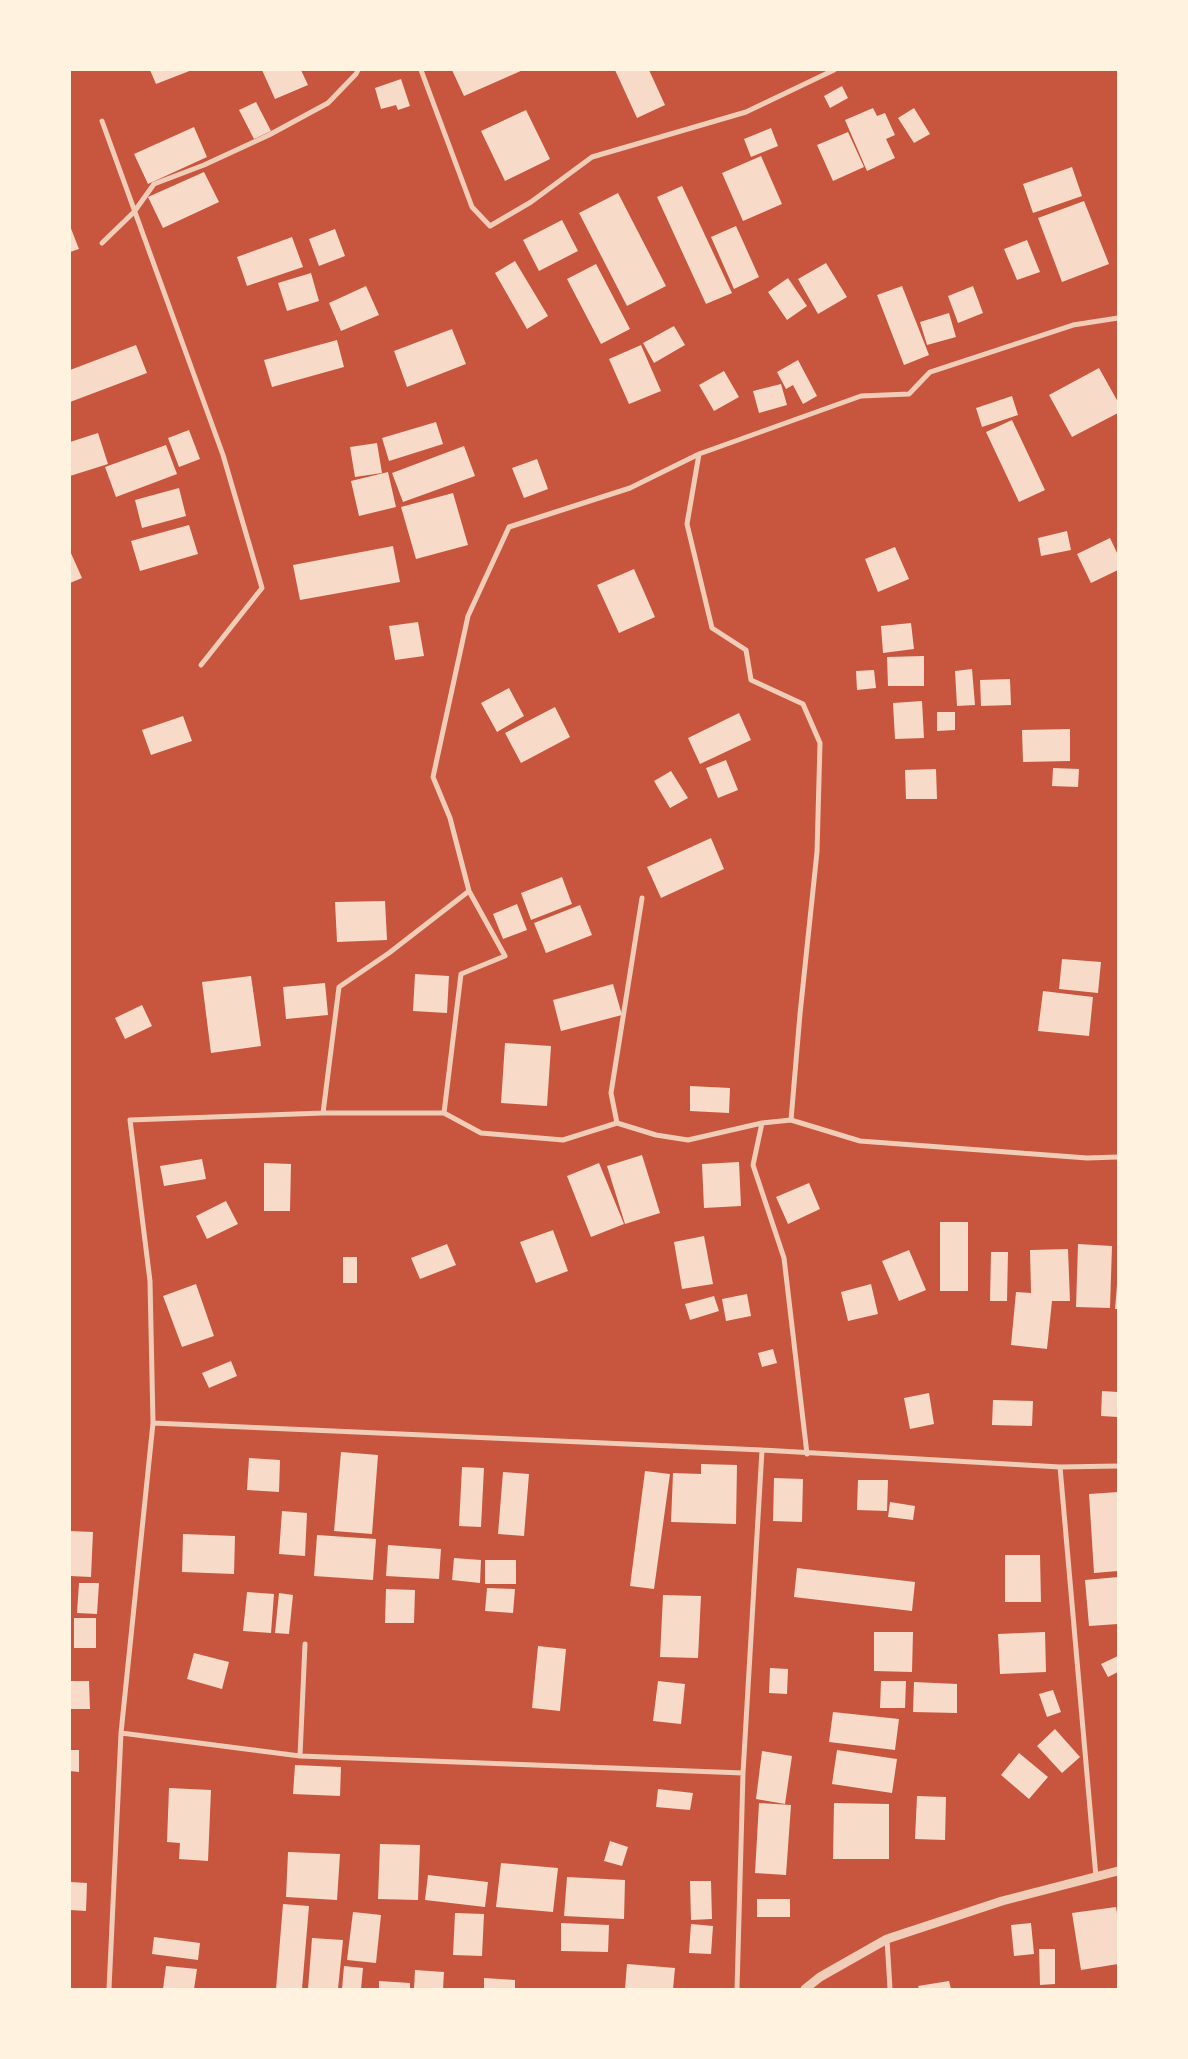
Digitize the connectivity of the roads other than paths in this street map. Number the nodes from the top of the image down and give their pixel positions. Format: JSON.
{"nodes":[{"id":1,"x":358,"y":70,"type":"edge"},
{"id":2,"x":421,"y":70,"type":"edge"},
{"id":3,"x":834,"y":70,"type":"edge"},
{"id":4,"x":102,"y":121,"type":"dead end"},
{"id":5,"x":134,"y":212,"type":"junction"},
{"id":6,"x":102,"y":243,"type":"dead end"},
{"id":7,"x":1118,"y":318,"type":"edge"},
{"id":8,"x":699,"y":454,"type":"junction"},
{"id":9,"x":201,"y":665,"type":"dead end"},
{"id":10,"x":470,"y":891,"type":"junction"},
{"id":11,"x":642,"y":898,"type":"dead end"},
{"id":12,"x":323,"y":1113,"type":"junction"},
{"id":13,"x":444,"y":1113,"type":"junction"},
{"id":14,"x":791,"y":1120,"type":"junction"},
{"id":15,"x":617,"y":1123,"type":"junction"},
{"id":16,"x":762,"y":1123,"type":"junction"},
{"id":17,"x":1118,"y":1157,"type":"edge"},
{"id":18,"x":153,"y":1423,"type":"junction"},
{"id":19,"x":762,"y":1450,"type":"junction"},
{"id":20,"x":807,"y":1454,"type":"junction"},
{"id":21,"x":1118,"y":1466,"type":"edge"},
{"id":22,"x":1060,"y":1467,"type":"junction"},
{"id":23,"x":305,"y":1644,"type":"dead end"},
{"id":24,"x":121,"y":1733,"type":"junction"},
{"id":25,"x":300,"y":1756,"type":"junction"},
{"id":26,"x":743,"y":1773,"type":"junction"},
{"id":27,"x":1118,"y":1871,"type":"edge"},
{"id":28,"x":1096,"y":1876,"type":"junction"},
{"id":29,"x":887,"y":1939,"type":"junction"},
{"id":30,"x":109,"y":1989,"type":"edge"},
{"id":31,"x":737,"y":1989,"type":"edge"},
{"id":32,"x":805,"y":1989,"type":"edge"},
{"id":33,"x":890,"y":1989,"type":"edge"}],
"edges":[{"from":1,"to":5,"type":"street"},
{"from":2,"to":3,"type":"street"},
{"from":4,"to":5,"type":"street"},
{"from":5,"to":6,"type":"street"},
{"from":5,"to":9,"type":"street"},
{"from":7,"to":8,"type":"street"},
{"from":8,"to":10,"type":"street"},
{"from":8,"to":14,"type":"street"},
{"from":10,"to":12,"type":"street"},
{"from":10,"to":13,"type":"street"},
{"from":11,"to":15,"type":"street"},
{"from":12,"to":13,"type":"street"},
{"from":12,"to":18,"type":"street"},
{"from":13,"to":15,"type":"street"},
{"from":14,"to":16,"type":"street"},
{"from":14,"to":17,"type":"street"},
{"from":15,"to":16,"type":"street"},
{"from":16,"to":20,"type":"street"},
{"from":18,"to":19,"type":"street"},
{"from":18,"to":24,"type":"street"},
{"from":19,"to":20,"type":"street"},
{"from":19,"to":26,"type":"street"},
{"from":20,"to":22,"type":"street"},
{"from":21,"to":22,"type":"street"},
{"from":22,"to":28,"type":"street"},
{"from":23,"to":25,"type":"street"},
{"from":24,"to":25,"type":"street"},
{"from":24,"to":30,"type":"street"},
{"from":25,"to":26,"type":"street"},
{"from":26,"to":31,"type":"street"},
{"from":27,"to":28,"type":"street"},
{"from":28,"to":29,"type":"street"},
{"from":29,"to":32,"type":"street"},
{"from":29,"to":33,"type":"street"}]}
